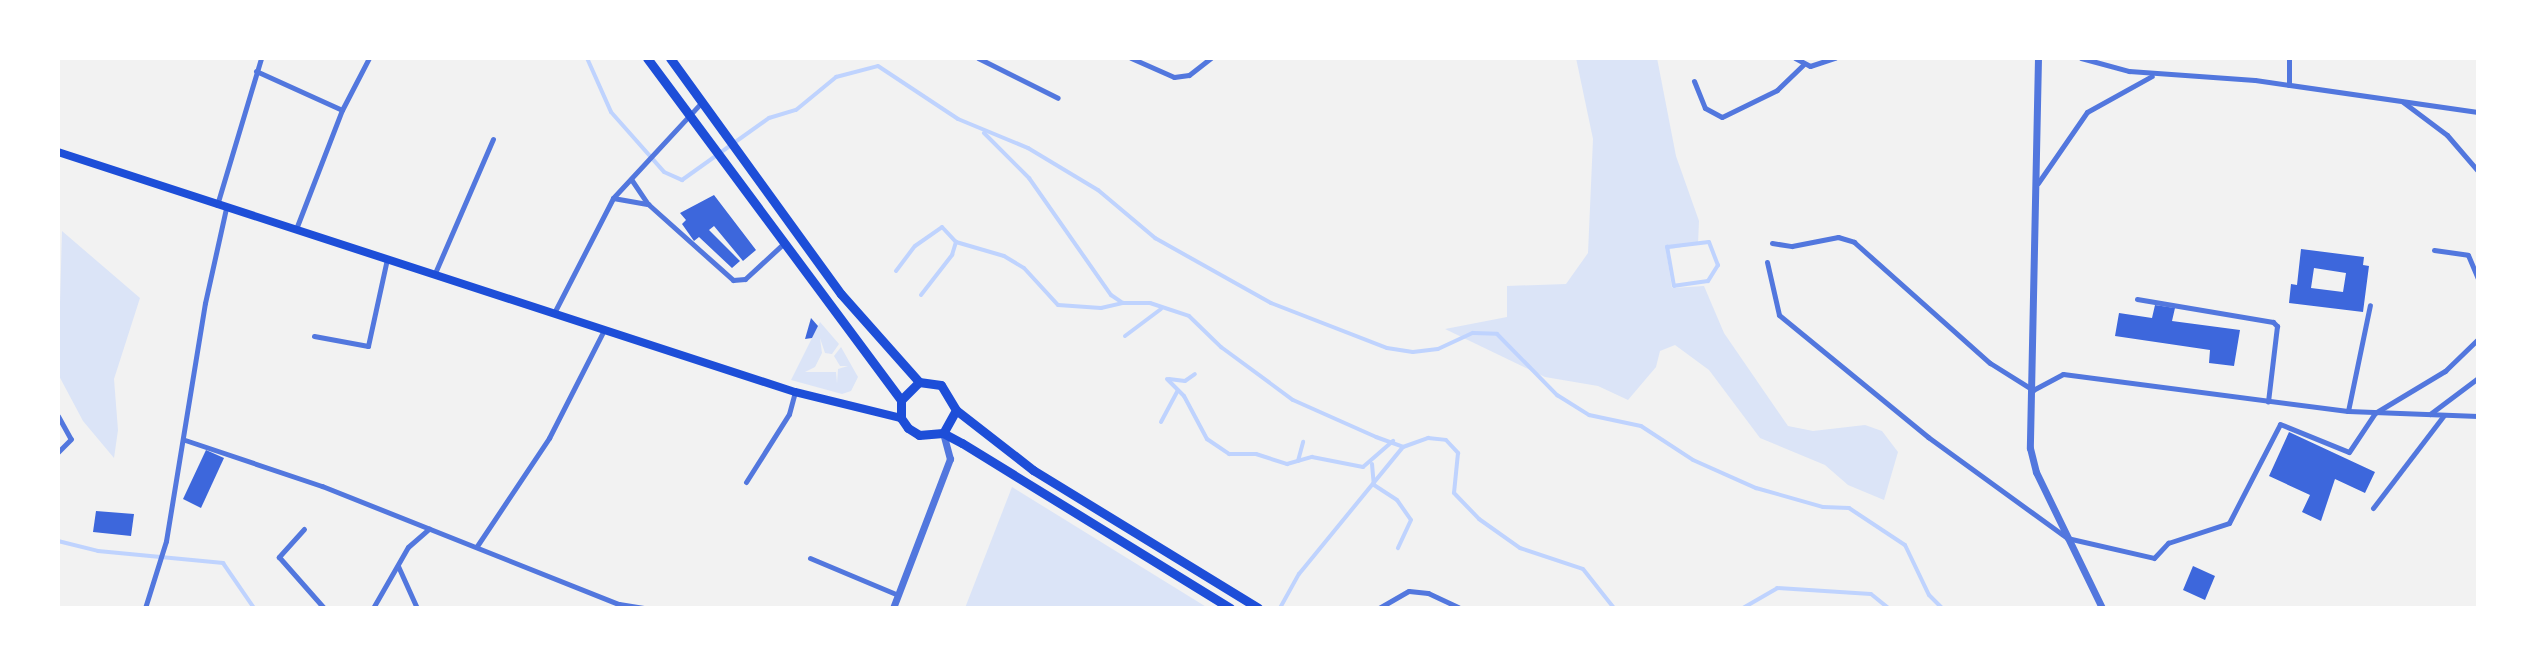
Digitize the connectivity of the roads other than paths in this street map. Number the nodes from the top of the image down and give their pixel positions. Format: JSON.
{"nodes":[{"id":1,"x":261,"y":58,"type":"edge"},
{"id":2,"x":369,"y":58,"type":"edge"},
{"id":3,"x":647,"y":58,"type":"edge"},
{"id":4,"x":978,"y":58,"type":"edge"},
{"id":5,"x":1131,"y":58,"type":"edge"},
{"id":6,"x":1211,"y":58,"type":"edge"},
{"id":7,"x":1795,"y":58,"type":"edge"},
{"id":8,"x":1835,"y":58,"type":"edge"},
{"id":9,"x":2038,"y":58,"type":"edge"},
{"id":10,"x":2081,"y":58,"type":"edge"},
{"id":11,"x":2289,"y":58,"type":"edge"},
{"id":12,"x":672,"y":59,"type":"edge"},
{"id":13,"x":1803,"y":65,"type":"junction"},
{"id":14,"x":256,"y":71,"type":"junction"},
{"id":15,"x":2157,"y":74,"type":"junction"},
{"id":16,"x":1694,"y":81,"type":"dead end"},
{"id":17,"x":2289,"y":85,"type":"junction"},
{"id":18,"x":1058,"y":98,"type":"dead end"},
{"id":19,"x":2400,"y":101,"type":"junction"},
{"id":20,"x":702,"y":102,"type":"junction"},
{"id":21,"x":342,"y":110,"type":"junction"},
{"id":22,"x":2478,"y":112,"type":"edge"},
{"id":23,"x":689,"y":116,"type":"junction"},
{"id":24,"x":493,"y":139,"type":"dead end"},
{"id":25,"x":58,"y":152,"type":"edge"},
{"id":26,"x":2478,"y":171,"type":"edge"},
{"id":27,"x":631,"y":179,"type":"junction"},
{"id":28,"x":2038,"y":183,"type":"junction"},
{"id":29,"x":613,"y":198,"type":"junction"},
{"id":30,"x":648,"y":204,"type":"junction"},
{"id":31,"x":221,"y":206,"type":"junction"},
{"id":32,"x":296,"y":230,"type":"junction"},
{"id":33,"x":1772,"y":243,"type":"dead end"},
{"id":34,"x":782,"y":245,"type":"junction"},
{"id":35,"x":2434,"y":250,"type":"dead end"},
{"id":36,"x":388,"y":258,"type":"junction"},
{"id":37,"x":1767,"y":262,"type":"dead end"},
{"id":38,"x":435,"y":273,"type":"junction"},
{"id":39,"x":2478,"y":279,"type":"edge"},
{"id":40,"x":2137,"y":299,"type":"dead end"},
{"id":41,"x":2370,"y":305,"type":"dead end"},
{"id":42,"x":554,"y":313,"type":"junction"},
{"id":43,"x":605,"y":329,"type":"junction"},
{"id":44,"x":314,"y":336,"type":"dead end"},
{"id":45,"x":2478,"y":339,"type":"edge"},
{"id":46,"x":2478,"y":378,"type":"edge"},
{"id":47,"x":919,"y":382,"type":"junction"},
{"id":48,"x":2033,"y":390,"type":"junction"},
{"id":49,"x":795,"y":392,"type":"junction"},
{"id":50,"x":901,"y":400,"type":"junction"},
{"id":51,"x":2268,"y":401,"type":"junction"},
{"id":52,"x":956,"y":410,"type":"junction"},
{"id":53,"x":2348,"y":411,"type":"junction"},
{"id":54,"x":2375,"y":413,"type":"junction"},
{"id":55,"x":2429,"y":414,"type":"junction"},
{"id":56,"x":2444,"y":415,"type":"junction"},
{"id":57,"x":58,"y":416,"type":"edge"},
{"id":58,"x":2478,"y":416,"type":"edge"},
{"id":59,"x":901,"y":418,"type":"junction"},
{"id":60,"x":943,"y":433,"type":"junction"},
{"id":61,"x":185,"y":440,"type":"junction"},
{"id":62,"x":58,"y":452,"type":"edge"},
{"id":63,"x":746,"y":482,"type":"dead end"},
{"id":64,"x":2373,"y":508,"type":"dead end"},
{"id":65,"x":429,"y":528,"type":"junction"},
{"id":66,"x":304,"y":529,"type":"dead end"},
{"id":67,"x":2067,"y":538,"type":"junction"},
{"id":68,"x":477,"y":546,"type":"junction"},
{"id":69,"x":810,"y":558,"type":"dead end"},
{"id":70,"x":398,"y":566,"type":"junction"},
{"id":71,"x":898,"y":595,"type":"junction"},
{"id":72,"x":619,"y":606,"type":"edge"},
{"id":73,"x":1458,"y":607,"type":"edge"},
{"id":74,"x":145,"y":608,"type":"edge"},
{"id":75,"x":324,"y":608,"type":"edge"},
{"id":76,"x":373,"y":608,"type":"edge"},
{"id":77,"x":417,"y":608,"type":"edge"},
{"id":78,"x":644,"y":608,"type":"edge"},
{"id":79,"x":893,"y":608,"type":"edge"},
{"id":80,"x":1230,"y":608,"type":"edge"},
{"id":81,"x":1258,"y":608,"type":"edge"},
{"id":82,"x":1379,"y":608,"type":"edge"},
{"id":83,"x":2102,"y":608,"type":"edge"}],
"edges":[{"from":1,"to":14,"type":"street"},
{"from":2,"to":21,"type":"street"},
{"from":3,"to":23,"type":"main road"},
{"from":4,"to":18,"type":"street"},
{"from":5,"to":6,"type":"street"},
{"from":7,"to":13,"type":"street"},
{"from":8,"to":13,"type":"street"},
{"from":9,"to":28,"type":"street"},
{"from":10,"to":15,"type":"street"},
{"from":11,"to":17,"type":"street"},
{"from":12,"to":20,"type":"main road"},
{"from":13,"to":16,"type":"street"},
{"from":14,"to":21,"type":"street"},
{"from":14,"to":31,"type":"street"},
{"from":15,"to":17,"type":"street"},
{"from":15,"to":28,"type":"street"},
{"from":17,"to":19,"type":"street"},
{"from":19,"to":22,"type":"street"},
{"from":19,"to":26,"type":"street"},
{"from":20,"to":23,"type":"street"},
{"from":20,"to":47,"type":"main road"},
{"from":21,"to":32,"type":"street"},
{"from":23,"to":27,"type":"street"},
{"from":23,"to":34,"type":"main road"},
{"from":24,"to":38,"type":"street"},
{"from":25,"to":31,"type":"main road"},
{"from":27,"to":29,"type":"street"},
{"from":27,"to":30,"type":"street"},
{"from":28,"to":48,"type":"street"},
{"from":29,"to":30,"type":"street"},
{"from":29,"to":42,"type":"street"},
{"from":30,"to":34,"type":"street"},
{"from":31,"to":32,"type":"main road"},
{"from":31,"to":61,"type":"street"},
{"from":32,"to":36,"type":"main road"},
{"from":33,"to":48,"type":"street"},
{"from":34,"to":50,"type":"main road"},
{"from":35,"to":39,"type":"street"},
{"from":36,"to":38,"type":"main road"},
{"from":36,"to":44,"type":"street"},
{"from":37,"to":67,"type":"street"},
{"from":38,"to":42,"type":"main road"},
{"from":40,"to":51,"type":"street"},
{"from":41,"to":53,"type":"street"},
{"from":42,"to":43,"type":"main road"},
{"from":43,"to":49,"type":"main road"},
{"from":43,"to":68,"type":"street"},
{"from":45,"to":54,"type":"street"},
{"from":46,"to":55,"type":"street"},
{"from":47,"to":50,"type":"main road"},
{"from":47,"to":52,"type":"main road"},
{"from":48,"to":51,"type":"street"},
{"from":48,"to":67,"type":"street"},
{"from":49,"to":59,"type":"main road"},
{"from":49,"to":63,"type":"street"},
{"from":50,"to":59,"type":"main road"},
{"from":51,"to":53,"type":"street"},
{"from":52,"to":60,"type":"main road"},
{"from":52,"to":81,"type":"main road"},
{"from":53,"to":54,"type":"street"},
{"from":54,"to":55,"type":"street"},
{"from":54,"to":67,"type":"street"},
{"from":55,"to":56,"type":"street"},
{"from":56,"to":58,"type":"street"},
{"from":56,"to":64,"type":"street"},
{"from":57,"to":62,"type":"street"},
{"from":59,"to":60,"type":"main road"},
{"from":60,"to":71,"type":"street"},
{"from":60,"to":80,"type":"main road"},
{"from":61,"to":65,"type":"street"},
{"from":61,"to":74,"type":"street"},
{"from":65,"to":68,"type":"street"},
{"from":65,"to":70,"type":"street"},
{"from":66,"to":75,"type":"street"},
{"from":67,"to":83,"type":"street"},
{"from":68,"to":72,"type":"street"},
{"from":69,"to":71,"type":"street"},
{"from":70,"to":76,"type":"street"},
{"from":70,"to":77,"type":"street"},
{"from":71,"to":79,"type":"street"},
{"from":72,"to":78,"type":"street"},
{"from":73,"to":82,"type":"street"}]}
